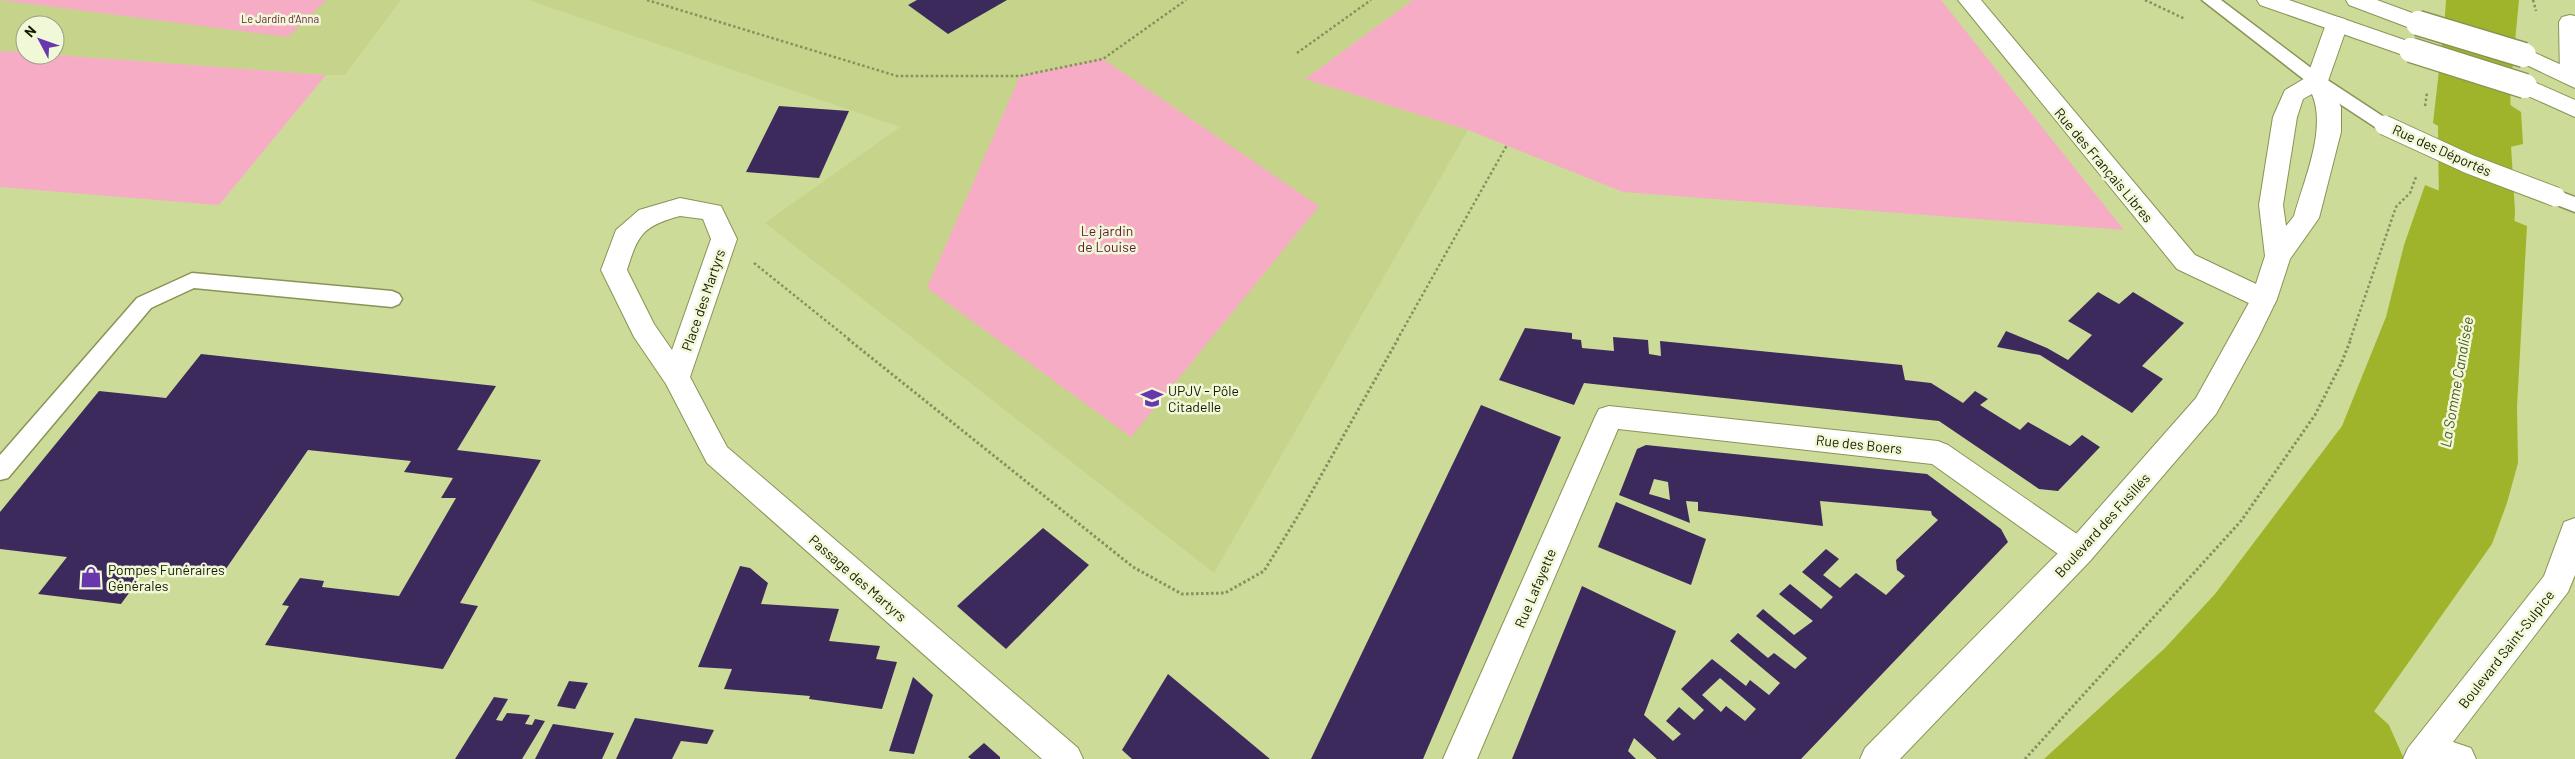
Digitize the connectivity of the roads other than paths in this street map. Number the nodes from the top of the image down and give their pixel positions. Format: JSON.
{"nodes":[{"id":1,"x":1969,"y":0,"type":"edge"},
{"id":2,"x":2210,"y":0,"type":"edge"},
{"id":3,"x":2268,"y":0,"type":"edge"},
{"id":4,"x":2345,"y":0,"type":"edge"},
{"id":5,"x":2357,"y":0,"type":"edge"},
{"id":6,"x":2573,"y":22,"type":"edge"},
{"id":7,"x":2337,"y":24,"type":"junction"},
{"id":8,"x":2574,"y":78,"type":"edge"},
{"id":9,"x":2317,"y":81,"type":"junction"},
{"id":10,"x":2575,"y":109,"type":"edge"},
{"id":11,"x":2575,"y":205,"type":"edge"},
{"id":12,"x":2278,"y":256,"type":"junction"},
{"id":13,"x":2264,"y":298,"type":"junction"},
{"id":14,"x":392,"y":299,"type":"dead end"},
{"id":15,"x":676,"y":377,"type":"junction"},
{"id":16,"x":1609,"y":417,"type":"joint"},
{"id":17,"x":0,"y":471,"type":"edge"},
{"id":18,"x":2575,"y":531,"type":"edge"},
{"id":19,"x":2079,"y":552,"type":"junction"},
{"id":20,"x":2423,"y":756,"type":"edge"},
{"id":21,"x":1066,"y":759,"type":"edge"},
{"id":22,"x":1460,"y":759,"type":"edge"},
{"id":23,"x":1878,"y":759,"type":"edge"},
{"id":24,"x":2459,"y":759,"type":"edge"}],
"edges":[{"from":1,"to":13,"type":"street","name":"Rue des Français Libres"},
{"from":2,"to":9,"type":"lane","name":"Rue des Déportés"},
{"from":3,"to":7,"type":"street"},
{"from":4,"to":7,"type":"street"},
{"from":5,"to":8,"type":"street","bridge":true},
{"from":6,"to":8,"type":"street"},
{"from":7,"to":9,"type":"street"},
{"from":7,"to":10,"type":"street","bridge":true},
{"from":9,"to":11,"type":"lane","name":"Rue des Déportés","bridge":true},
{"from":9,"to":12,"type":"street","name":"Boulevard des Fusillés"},
{"from":9,"to":12,"type":"street","name":"Boulevard des Fusillés"},
{"from":12,"to":13,"type":"street","name":"Boulevard des Fusillés"},
{"from":13,"to":19,"type":"street","name":"Boulevard des Fusillés"},
{"from":14,"to":17,"type":"lane"},
{"from":15,"to":15,"type":"street","name":"Place des Martyrs"},
{"from":15,"to":21,"type":"street","name":"Passage des Martyrs"},
{"from":16,"to":19,"type":"street","name":"Rue des Boers"},
{"from":16,"to":22,"type":"street","name":"Rue Lafayette"},
{"from":18,"to":20,"type":"street","name":"Boulevard Saint-Sulpice"},
{"from":19,"to":23,"type":"street","name":"Boulevard des Fusillés"},
{"from":20,"to":24,"type":"street"}]}
